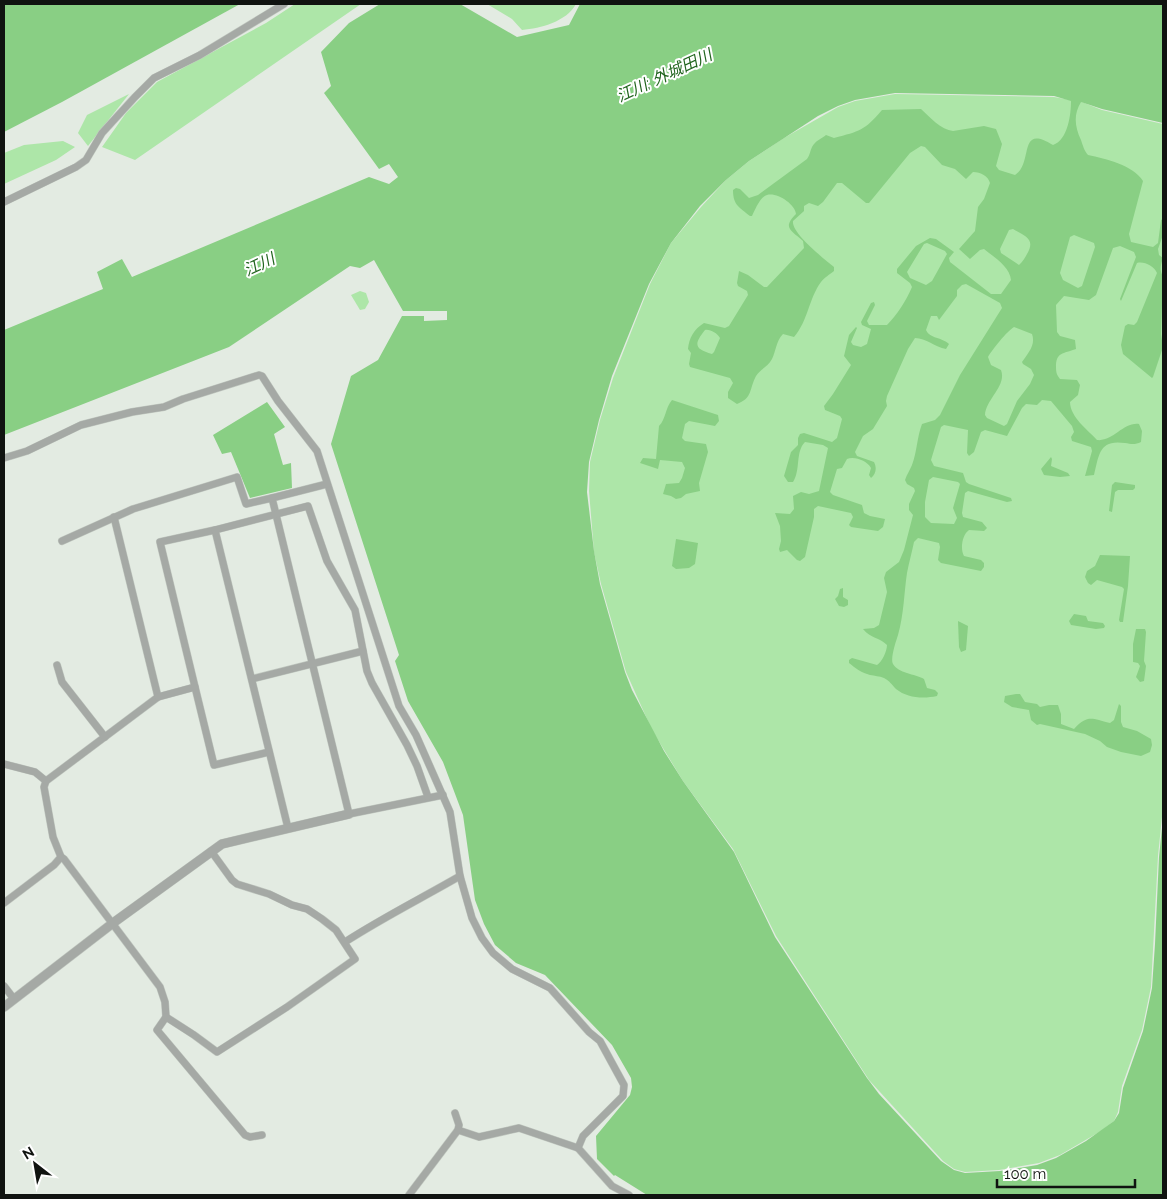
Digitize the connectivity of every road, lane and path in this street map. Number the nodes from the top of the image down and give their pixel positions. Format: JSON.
{"nodes":[{"id":1,"x":284,"y":4,"type":"edge"},
{"id":2,"x":4,"y":202,"type":"edge"},
{"id":3,"x":4,"y":458,"type":"edge"},
{"id":4,"x":327,"y":484,"type":"junction"},
{"id":5,"x":272,"y":498,"type":"junction"},
{"id":6,"x":275,"y":515,"type":"junction"},
{"id":7,"x":114,"y":517,"type":"junction"},
{"id":8,"x":215,"y":530,"type":"junction"},
{"id":9,"x":62,"y":542,"type":"dead end"},
{"id":10,"x":363,"y":651,"type":"junction"},
{"id":11,"x":312,"y":664,"type":"junction"},
{"id":12,"x":57,"y":665,"type":"dead end"},
{"id":13,"x":252,"y":679,"type":"junction"},
{"id":14,"x":195,"y":687,"type":"junction"},
{"id":15,"x":158,"y":697,"type":"junction"},
{"id":16,"x":105,"y":737,"type":"junction"},
{"id":17,"x":270,"y":752,"type":"junction"},
{"id":18,"x":4,"y":764,"type":"edge"},
{"id":19,"x":46,"y":781,"type":"junction"},
{"id":20,"x":442,"y":795,"type":"junction"},
{"id":21,"x":428,"y":797,"type":"junction"},
{"id":22,"x":349,"y":814,"type":"junction"},
{"id":23,"x":288,"y":828,"type":"junction"},
{"id":24,"x":211,"y":851,"type":"junction"},
{"id":25,"x":61,"y":858,"type":"junction"},
{"id":26,"x":460,"y":876,"type":"junction"},
{"id":27,"x":4,"y":902,"type":"edge"},
{"id":28,"x":113,"y":923,"type":"junction"},
{"id":29,"x":345,"y":942,"type":"junction"},
{"id":30,"x":4,"y":986,"type":"edge"},
{"id":31,"x":14,"y":999,"type":"junction"},
{"id":32,"x":4,"y":1007,"type":"edge"},
{"id":33,"x":166,"y":1017,"type":"junction"},
{"id":34,"x":455,"y":1113,"type":"dead end"},
{"id":35,"x":458,"y":1130,"type":"junction"},
{"id":36,"x":262,"y":1135,"type":"dead end"},
{"id":37,"x":578,"y":1148,"type":"junction"},
{"id":38,"x":409,"y":1195,"type":"edge"},
{"id":39,"x":628,"y":1195,"type":"edge"}],
"edges":[{"from":1,"to":2,"type":"street"},
{"from":3,"to":4,"type":"street"},
{"from":4,"to":5,"type":"street"},
{"from":4,"to":20,"type":"street"},
{"from":5,"to":6,"type":"street"},
{"from":5,"to":7,"type":"street"},
{"from":6,"to":8,"type":"street"},
{"from":6,"to":10,"type":"street"},
{"from":6,"to":11,"type":"street"},
{"from":7,"to":9,"type":"street"},
{"from":7,"to":15,"type":"street"},
{"from":8,"to":13,"type":"street"},
{"from":8,"to":14,"type":"street"},
{"from":10,"to":11,"type":"street"},
{"from":10,"to":21,"type":"street"},
{"from":11,"to":13,"type":"street"},
{"from":11,"to":22,"type":"street"},
{"from":12,"to":16,"type":"street"},
{"from":13,"to":17,"type":"street"},
{"from":14,"to":15,"type":"street"},
{"from":14,"to":17,"type":"street"},
{"from":15,"to":16,"type":"street"},
{"from":16,"to":19,"type":"street"},
{"from":17,"to":23,"type":"street"},
{"from":18,"to":19,"type":"street"},
{"from":19,"to":25,"type":"street"},
{"from":20,"to":21,"type":"street"},
{"from":20,"to":26,"type":"street"},
{"from":21,"to":22,"type":"street"},
{"from":22,"to":23,"type":"street"},
{"from":23,"to":24,"type":"street"},
{"from":24,"to":28,"type":"street"},
{"from":24,"to":29,"type":"street"},
{"from":25,"to":27,"type":"street"},
{"from":25,"to":28,"type":"street"},
{"from":26,"to":29,"type":"street"},
{"from":26,"to":37,"type":"street"},
{"from":28,"to":31,"type":"street"},
{"from":28,"to":33,"type":"street"},
{"from":29,"to":33,"type":"street"},
{"from":30,"to":31,"type":"street"},
{"from":31,"to":32,"type":"street"},
{"from":33,"to":36,"type":"street"},
{"from":34,"to":35,"type":"street"},
{"from":35,"to":37,"type":"street"},
{"from":35,"to":38,"type":"street"},
{"from":37,"to":39,"type":"street"}]}
